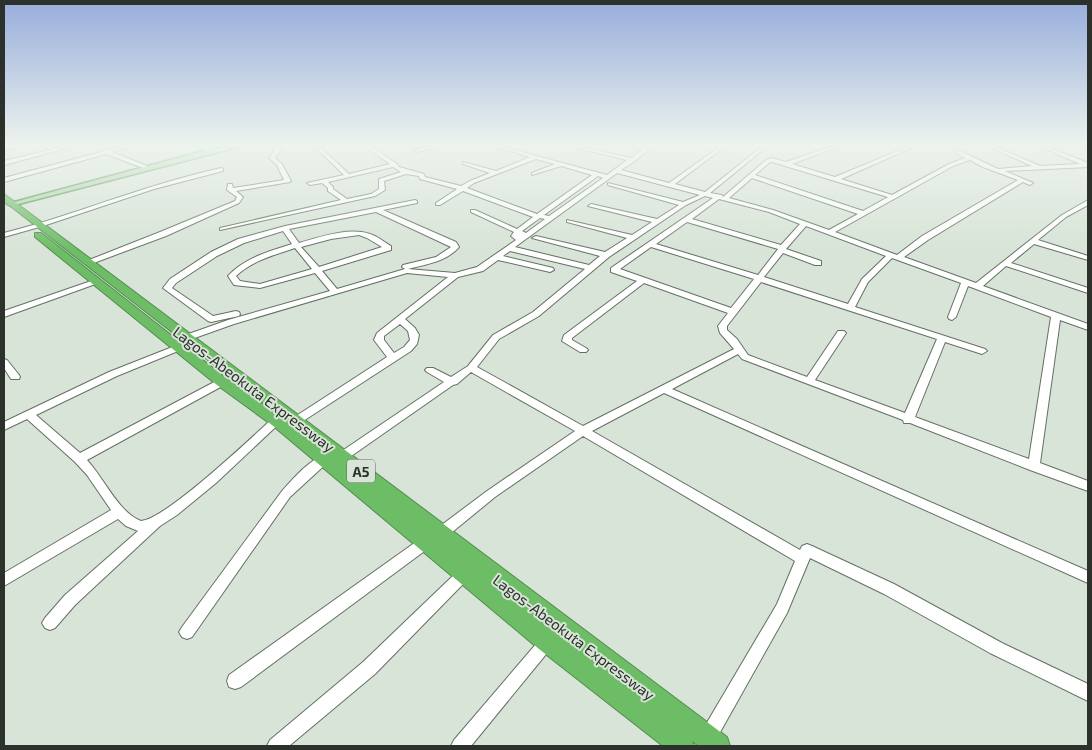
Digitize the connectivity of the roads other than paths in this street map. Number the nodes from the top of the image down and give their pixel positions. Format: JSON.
{"nodes":[{"id":1,"x":95,"y":180,"type":"edge"},
{"id":2,"x":96,"y":180,"type":"edge"},
{"id":3,"x":182,"y":180,"type":"edge"},
{"id":4,"x":287,"y":180,"type":"edge"},
{"id":5,"x":328,"y":180,"type":"edge"},
{"id":6,"x":381,"y":180,"type":"edge"},
{"id":7,"x":430,"y":180,"type":"edge"},
{"id":8,"x":478,"y":180,"type":"edge"},
{"id":9,"x":588,"y":180,"type":"edge"},
{"id":10,"x":609,"y":180,"type":"joint"},
{"id":11,"x":654,"y":180,"type":"edge"},
{"id":12,"x":677,"y":180,"type":"edge"},
{"id":13,"x":722,"y":180,"type":"edge"},
{"id":14,"x":746,"y":180,"type":"edge"},
{"id":15,"x":763,"y":180,"type":"edge"},
{"id":16,"x":839,"y":180,"type":"edge"},
{"id":17,"x":924,"y":180,"type":"edge"},
{"id":18,"x":1024,"y":180,"type":"edge"},
{"id":19,"x":323,"y":181,"type":"junction"},
{"id":20,"x":310,"y":183,"type":"dead end"},
{"id":21,"x":671,"y":184,"type":"junction"},
{"id":22,"x":461,"y":188,"type":"junction"},
{"id":23,"x":704,"y":194,"type":"junction"},
{"id":24,"x":723,"y":197,"type":"junction"},
{"id":25,"x":893,"y":197,"type":"junction"},
{"id":26,"x":346,"y":201,"type":"junction"},
{"id":27,"x":415,"y":202,"type":"dead end"},
{"id":28,"x":1088,"y":202,"type":"edge"},
{"id":29,"x":7,"y":203,"type":"edge"},
{"id":30,"x":438,"y":204,"type":"dead end"},
{"id":31,"x":684,"y":204,"type":"junction"},
{"id":32,"x":591,"y":206,"type":"dead end"},
{"id":33,"x":377,"y":210,"type":"junction"},
{"id":34,"x":474,"y":211,"type":"dead end"},
{"id":35,"x":862,"y":213,"type":"junction"},
{"id":36,"x":537,"y":216,"type":"junction"},
{"id":37,"x":550,"y":218,"type":"junction"},
{"id":38,"x":688,"y":220,"type":"junction"},
{"id":39,"x":569,"y":221,"type":"dead end"},
{"id":40,"x":658,"y":221,"type":"junction"},
{"id":41,"x":806,"y":223,"type":"junction"},
{"id":42,"x":4,"y":227,"type":"edge"},
{"id":43,"x":35,"y":227,"type":"junction"},
{"id":44,"x":285,"y":228,"type":"junction"},
{"id":45,"x":222,"y":229,"type":"dead end"},
{"id":46,"x":518,"y":231,"type":"junction"},
{"id":47,"x":12,"y":232,"type":"junction"},
{"id":48,"x":830,"y":232,"type":"junction"},
{"id":49,"x":4,"y":235,"type":"edge"},
{"id":50,"x":633,"y":237,"type":"junction"},
{"id":51,"x":523,"y":238,"type":"junction"},
{"id":52,"x":536,"y":238,"type":"dead end"},
{"id":53,"x":1032,"y":241,"type":"junction"},
{"id":54,"x":651,"y":245,"type":"junction"},
{"id":55,"x":297,"y":246,"type":"junction"},
{"id":56,"x":509,"y":248,"type":"junction"},
{"id":57,"x":782,"y":249,"type":"junction"},
{"id":58,"x":606,"y":255,"type":"junction"},
{"id":59,"x":895,"y":256,"type":"junction"},
{"id":60,"x":497,"y":257,"type":"junction"},
{"id":61,"x":1088,"y":258,"type":"edge"},
{"id":62,"x":88,"y":262,"type":"junction"},
{"id":63,"x":818,"y":262,"type":"dead end"},
{"id":64,"x":1004,"y":263,"type":"junction"},
{"id":65,"x":592,"y":268,"type":"junction"},
{"id":66,"x":318,"y":270,"type":"junction"},
{"id":67,"x":550,"y":270,"type":"dead end"},
{"id":68,"x":455,"y":275,"type":"junction"},
{"id":69,"x":644,"y":280,"type":"junction"},
{"id":70,"x":759,"y":280,"type":"junction"},
{"id":71,"x":97,"y":282,"type":"junction"},
{"id":72,"x":966,"y":282,"type":"junction"},
{"id":73,"x":977,"y":286,"type":"junction"},
{"id":74,"x":333,"y":289,"type":"junction"},
{"id":75,"x":1088,"y":291,"type":"edge"},
{"id":76,"x":305,"y":295,"type":"dead end"},
{"id":77,"x":850,"y":308,"type":"junction"},
{"id":78,"x":733,"y":312,"type":"junction"},
{"id":79,"x":4,"y":314,"type":"edge"},
{"id":80,"x":1056,"y":315,"type":"junction"},
{"id":81,"x":952,"y":317,"type":"dead end"},
{"id":82,"x":398,"y":319,"type":"junction"},
{"id":83,"x":1088,"y":327,"type":"edge"},
{"id":84,"x":841,"y":333,"type":"dead end"},
{"id":85,"x":942,"y":339,"type":"junction"},
{"id":86,"x":183,"y":342,"type":"junction"},
{"id":87,"x":583,"y":350,"type":"dead end"},
{"id":88,"x":739,"y":350,"type":"junction"},
{"id":89,"x":982,"y":351,"type":"dead end"},
{"id":90,"x":393,"y":358,"type":"junction"},
{"id":91,"x":4,"y":362,"type":"edge"},
{"id":92,"x":471,"y":368,"type":"junction"},
{"id":93,"x":430,"y":370,"type":"dead end"},
{"id":94,"x":15,"y":377,"type":"dead end"},
{"id":95,"x":222,"y":382,"type":"junction"},
{"id":96,"x":452,"y":382,"type":"junction"},
{"id":97,"x":809,"y":382,"type":"junction"},
{"id":98,"x":663,"y":390,"type":"junction"},
{"id":99,"x":28,"y":414,"type":"junction"},
{"id":100,"x":908,"y":420,"type":"junction"},
{"id":101,"x":277,"y":421,"type":"junction"},
{"id":102,"x":298,"y":421,"type":"junction"},
{"id":103,"x":4,"y":426,"type":"edge"},
{"id":104,"x":583,"y":431,"type":"junction"},
{"id":105,"x":343,"y":456,"type":"junction"},
{"id":106,"x":79,"y":459,"type":"junction"},
{"id":107,"x":323,"y":460,"type":"junction"},
{"id":108,"x":1034,"y":467,"type":"junction"},
{"id":109,"x":1088,"y":486,"type":"edge"},
{"id":110,"x":119,"y":512,"type":"junction"},
{"id":111,"x":156,"y":523,"type":"junction"},
{"id":112,"x":440,"y":534,"type":"junction"},
{"id":113,"x":425,"y":543,"type":"junction"},
{"id":114,"x":804,"y":559,"type":"junction"},
{"id":115,"x":464,"y":574,"type":"junction"},
{"id":116,"x":1088,"y":577,"type":"edge"},
{"id":117,"x":4,"y":580,"type":"edge"},
{"id":118,"x":50,"y":623,"type":"dead end"},
{"id":119,"x":187,"y":632,"type":"dead end"},
{"id":120,"x":547,"y":642,"type":"junction"},
{"id":121,"x":235,"y":681,"type":"dead end"},
{"id":122,"x":1088,"y":693,"type":"edge"},
{"id":123,"x":713,"y":742,"type":"edge"},
{"id":124,"x":677,"y":745,"type":"edge"},
{"id":125,"x":276,"y":746,"type":"edge"},
{"id":126,"x":460,"y":746,"type":"edge"}],
"edges":[{"from":1,"to":29,"type":"main road"},
{"from":2,"to":29,"type":"main road"},
{"from":3,"to":43,"type":"street"},
{"from":4,"to":62,"type":"street"},
{"from":5,"to":19,"type":"street"},
{"from":6,"to":26,"type":"street"},
{"from":7,"to":22,"type":"street"},
{"from":8,"to":22,"type":"street"},
{"from":9,"to":36,"type":"street"},
{"from":10,"to":31,"type":"street"},
{"from":10,"to":37,"type":"street"},
{"from":11,"to":21,"type":"street"},
{"from":12,"to":21,"type":"street"},
{"from":13,"to":23,"type":"street"},
{"from":14,"to":24,"type":"street"},
{"from":15,"to":35,"type":"street"},
{"from":16,"to":25,"type":"street"},
{"from":17,"to":25,"type":"street"},
{"from":18,"to":59,"type":"street"},
{"from":19,"to":20,"type":"street"},
{"from":19,"to":26,"type":"street"},
{"from":21,"to":23,"type":"street"},
{"from":22,"to":30,"type":"street"},
{"from":22,"to":36,"type":"street"},
{"from":23,"to":24,"type":"street"},
{"from":23,"to":31,"type":"street"},
{"from":24,"to":38,"type":"street"},
{"from":24,"to":41,"type":"street"},
{"from":25,"to":35,"type":"street"},
{"from":26,"to":45,"type":"street"},
{"from":27,"to":33,"type":"street"},
{"from":28,"to":53,"type":"street"},
{"from":29,"to":43,"type":"highway","name":"Lagos-Abeokuta Expressway","number":"A5"},
{"from":31,"to":40,"type":"street"},
{"from":32,"to":40,"type":"street"},
{"from":33,"to":44,"type":"street"},
{"from":33,"to":74,"type":"street"},
{"from":34,"to":46,"type":"street"},
{"from":35,"to":48,"type":"street"},
{"from":36,"to":37,"type":"street"},
{"from":36,"to":46,"type":"street"},
{"from":37,"to":51,"type":"street"},
{"from":38,"to":54,"type":"street"},
{"from":38,"to":57,"type":"street"},
{"from":39,"to":50,"type":"street"},
{"from":40,"to":50,"type":"street"},
{"from":41,"to":48,"type":"street"},
{"from":41,"to":57,"type":"street"},
{"from":42,"to":47,"type":"street"},
{"from":43,"to":47,"type":"street"},
{"from":43,"to":62,"type":"highway","name":"Lagos-Abeokuta Expressway","number":"A5"},
{"from":43,"to":71,"type":"highway","name":"Lagos-Abeokuta Expressway","number":"A5"},
{"from":44,"to":55,"type":"street"},
{"from":44,"to":76,"type":"street"},
{"from":46,"to":51,"type":"street"},
{"from":47,"to":49,"type":"street"},
{"from":48,"to":59,"type":"street"},
{"from":50,"to":58,"type":"street"},
{"from":51,"to":56,"type":"street"},
{"from":52,"to":58,"type":"street"},
{"from":53,"to":61,"type":"street"},
{"from":53,"to":64,"type":"street"},
{"from":54,"to":69,"type":"street"},
{"from":54,"to":70,"type":"street"},
{"from":55,"to":66,"type":"street"},
{"from":55,"to":66,"type":"street"},
{"from":55,"to":66,"type":"street"},
{"from":56,"to":60,"type":"street"},
{"from":56,"to":65,"type":"street"},
{"from":57,"to":63,"type":"street"},
{"from":57,"to":70,"type":"street"},
{"from":58,"to":65,"type":"street"},
{"from":59,"to":72,"type":"street"},
{"from":59,"to":77,"type":"street"},
{"from":60,"to":67,"type":"street"},
{"from":60,"to":68,"type":"street"},
{"from":62,"to":86,"type":"highway","name":"Lagos-Abeokuta Expressway","number":"A5"},
{"from":64,"to":73,"type":"street"},
{"from":64,"to":75,"type":"street"},
{"from":65,"to":92,"type":"street"},
{"from":66,"to":74,"type":"street"},
{"from":68,"to":74,"type":"street"},
{"from":68,"to":82,"type":"street"},
{"from":69,"to":78,"type":"street"},
{"from":69,"to":87,"type":"street"},
{"from":70,"to":77,"type":"street"},
{"from":70,"to":78,"type":"street"},
{"from":71,"to":79,"type":"street"},
{"from":71,"to":86,"type":"highway","name":"Lagos-Abeokuta Expressway","number":"A5"},
{"from":72,"to":73,"type":"street"},
{"from":72,"to":81,"type":"street"},
{"from":73,"to":80,"type":"street"},
{"from":74,"to":86,"type":"street"},
{"from":77,"to":85,"type":"street"},
{"from":78,"to":88,"type":"street"},
{"from":80,"to":83,"type":"street"},
{"from":80,"to":108,"type":"street"},
{"from":82,"to":90,"type":"street"},
{"from":82,"to":90,"type":"street"},
{"from":84,"to":97,"type":"street"},
{"from":85,"to":89,"type":"street"},
{"from":85,"to":100,"type":"street"},
{"from":86,"to":95,"type":"highway","name":"Lagos-Abeokuta Expressway","number":"A5"},
{"from":86,"to":99,"type":"street"},
{"from":86,"to":102,"type":"highway","name":"Lagos-Abeokuta Expressway","number":"A5"},
{"from":88,"to":97,"type":"street"},
{"from":88,"to":98,"type":"street"},
{"from":90,"to":102,"type":"street"},
{"from":91,"to":94,"type":"street"},
{"from":92,"to":96,"type":"street"},
{"from":92,"to":104,"type":"street"},
{"from":93,"to":96,"type":"street"},
{"from":95,"to":101,"type":"highway","name":"Lagos-Abeokuta Expressway","number":"A5"},
{"from":95,"to":106,"type":"street"},
{"from":96,"to":105,"type":"street"},
{"from":97,"to":100,"type":"street"},
{"from":98,"to":104,"type":"street"},
{"from":98,"to":116,"type":"street"},
{"from":99,"to":103,"type":"street"},
{"from":99,"to":106,"type":"street"},
{"from":100,"to":108,"type":"street"},
{"from":101,"to":107,"type":"highway","name":"Lagos-Abeokuta Expressway","number":"A5"},
{"from":101,"to":111,"type":"street"},
{"from":102,"to":105,"type":"highway","name":"Lagos-Abeokuta Expressway","number":"A5"},
{"from":104,"to":112,"type":"street"},
{"from":104,"to":114,"type":"street"},
{"from":105,"to":112,"type":"highway","name":"Lagos-Abeokuta Expressway","number":"A5"},
{"from":106,"to":110,"type":"street"},
{"from":107,"to":113,"type":"highway","name":"Lagos-Abeokuta Expressway","number":"A5"},
{"from":107,"to":119,"type":"street"},
{"from":108,"to":109,"type":"street"},
{"from":110,"to":111,"type":"street"},
{"from":110,"to":117,"type":"street"},
{"from":111,"to":118,"type":"street"},
{"from":112,"to":123,"type":"highway","name":"Lagos-Abeokuta Expressway","number":"A5"},
{"from":113,"to":115,"type":"highway","name":"Lagos-Abeokuta Expressway","number":"A5"},
{"from":113,"to":121,"type":"street"},
{"from":114,"to":122,"type":"street"},
{"from":114,"to":123,"type":"street"},
{"from":115,"to":120,"type":"highway","name":"Lagos-Abeokuta Expressway","number":"A5"},
{"from":115,"to":125,"type":"street"},
{"from":120,"to":124,"type":"highway","name":"Lagos-Abeokuta Expressway","number":"A5"},
{"from":120,"to":126,"type":"street"}]}
